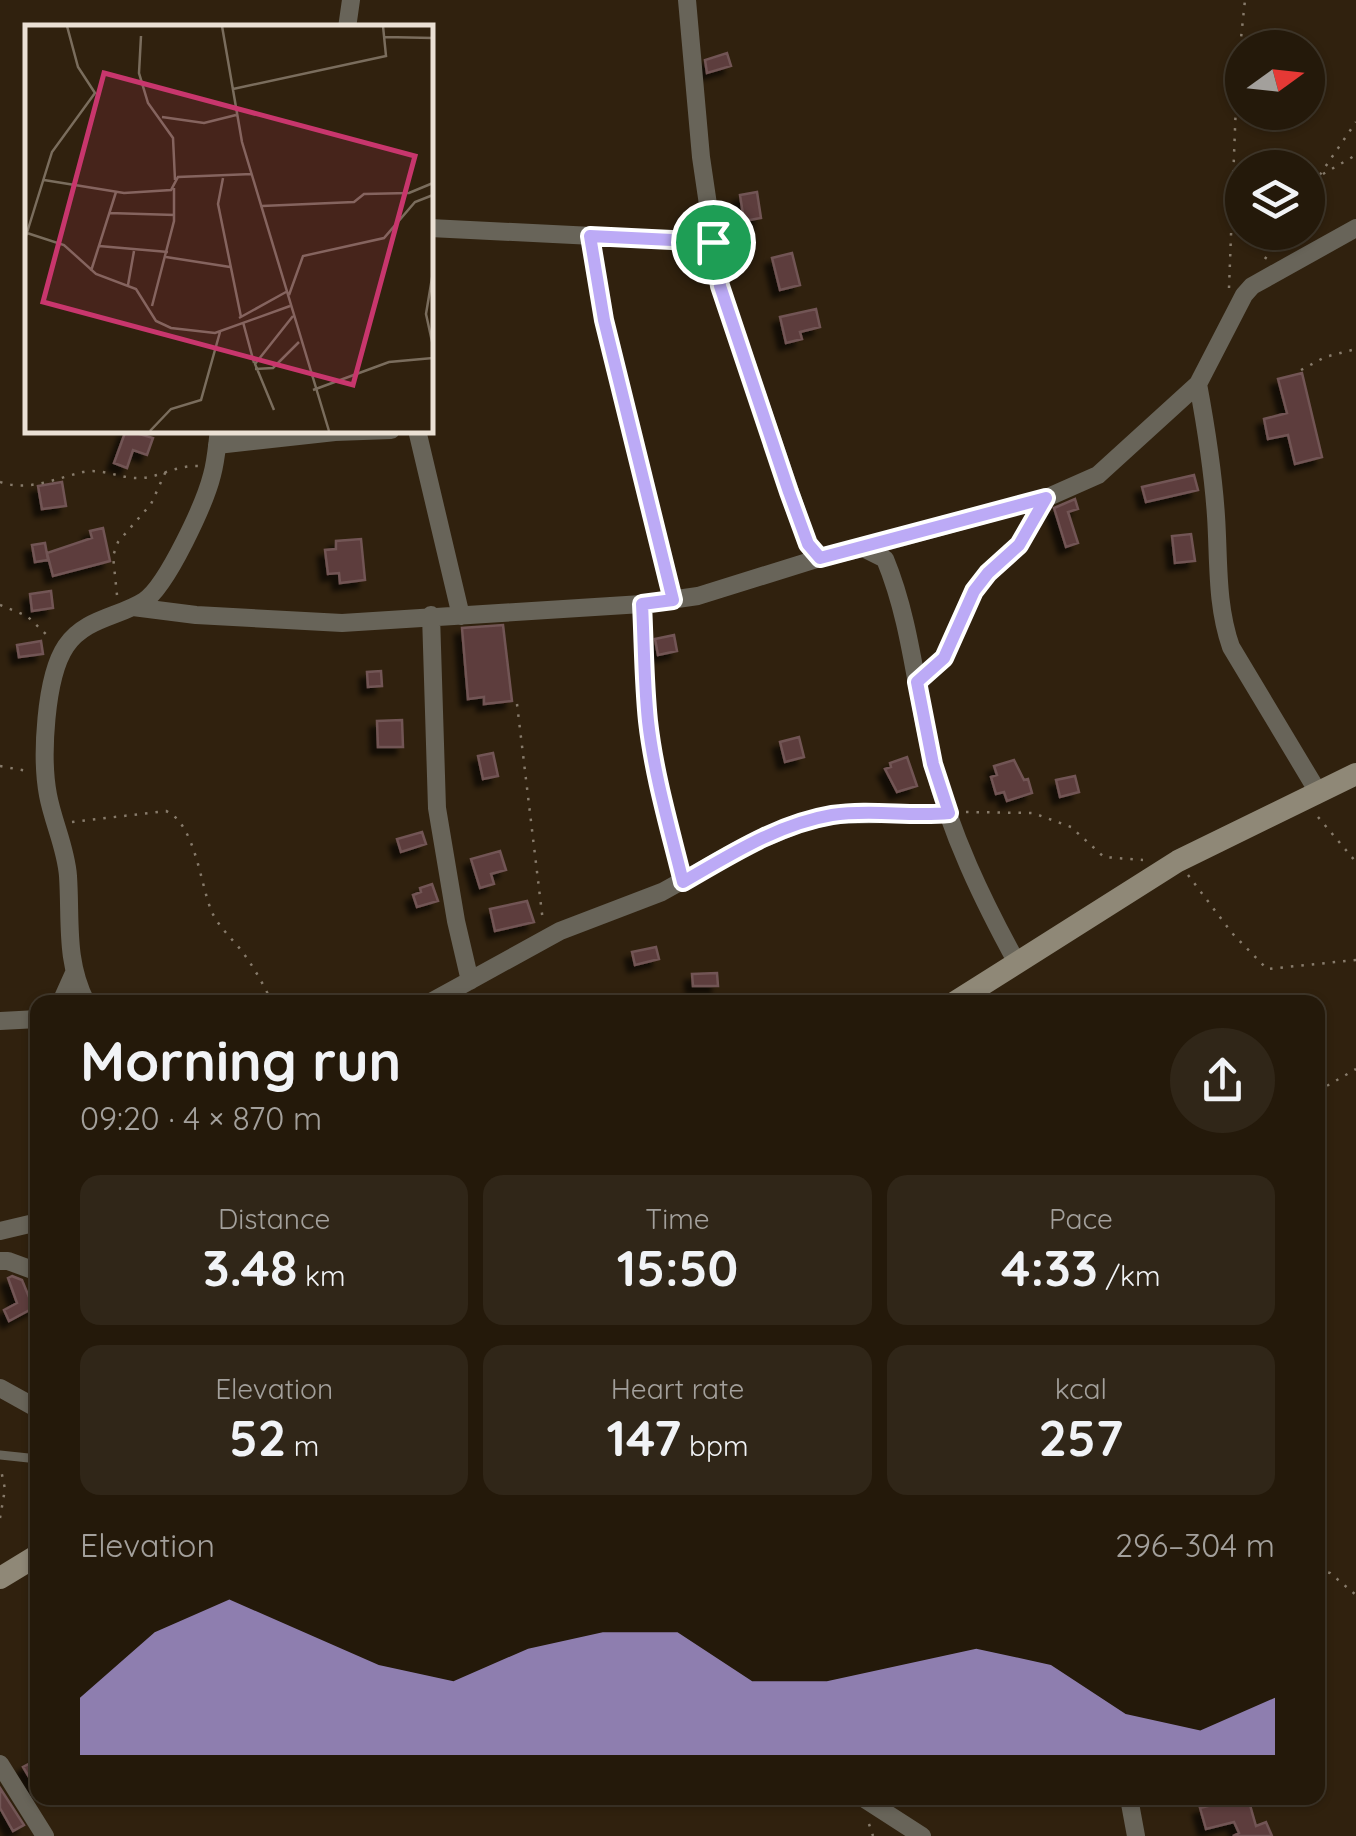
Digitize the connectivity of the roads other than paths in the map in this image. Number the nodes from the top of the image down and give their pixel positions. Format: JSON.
{"nodes":[{"id":1,"x":351,"y":0,"type":"edge"},
{"id":2,"x":686,"y":0,"type":"edge"},
{"id":3,"x":347,"y":25,"type":"edge"},
{"id":4,"x":432,"y":228,"type":"edge"},
{"id":5,"x":1356,"y":228,"type":"edge"},
{"id":6,"x":590,"y":236,"type":"junction"},
{"id":7,"x":713,"y":242,"type":"junction"},
{"id":8,"x":1198,"y":384,"type":"junction"},
{"id":9,"x":335,"y":432,"type":"edge"},
{"id":10,"x":417,"y":432,"type":"edge"},
{"id":11,"x":218,"y":438,"type":"edge"},
{"id":12,"x":862,"y":548,"type":"junction"},
{"id":13,"x":820,"y":558,"type":"junction"},
{"id":14,"x":673,"y":600,"type":"junction"},
{"id":15,"x":134,"y":607,"type":"junction"},
{"id":16,"x":431,"y":616,"type":"junction"},
{"id":17,"x":461,"y":616,"type":"junction"},
{"id":18,"x":401,"y":618,"type":"junction"},
{"id":19,"x":432,"y":654,"type":"junction"},
{"id":20,"x":1356,"y":774,"type":"edge"},
{"id":21,"x":1311,"y":796,"type":"junction"},
{"id":22,"x":949,"y":813,"type":"junction"},
{"id":23,"x":1017,"y":963,"type":"junction"},
{"id":24,"x":74,"y":973,"type":"junction"},
{"id":25,"x":470,"y":981,"type":"junction"},
{"id":26,"x":63,"y":995,"type":"edge"},
{"id":27,"x":83,"y":995,"type":"edge"},
{"id":28,"x":444,"y":995,"type":"edge"},
{"id":29,"x":965,"y":995,"type":"edge"},
{"id":30,"x":30,"y":1019,"type":"edge"},
{"id":31,"x":0,"y":1021,"type":"edge"},
{"id":32,"x":30,"y":1224,"type":"edge"},
{"id":33,"x":0,"y":1231,"type":"edge"},
{"id":34,"x":0,"y":1261,"type":"edge"},
{"id":35,"x":30,"y":1269,"type":"edge"},
{"id":36,"x":0,"y":1388,"type":"edge"},
{"id":37,"x":30,"y":1405,"type":"edge"},
{"id":38,"x":0,"y":1455,"type":"edge"},
{"id":39,"x":30,"y":1457,"type":"edge"},
{"id":40,"x":30,"y":1560,"type":"edge"},
{"id":41,"x":0,"y":1578,"type":"edge"},
{"id":42,"x":0,"y":1764,"type":"edge"},
{"id":43,"x":875,"y":1805,"type":"edge"},
{"id":44,"x":1131,"y":1805,"type":"edge"},
{"id":45,"x":46,"y":1836,"type":"edge"},
{"id":46,"x":922,"y":1836,"type":"edge"},
{"id":47,"x":1136,"y":1836,"type":"edge"}],
"edges":[{"from":1,"to":3,"type":"street"},
{"from":2,"to":7,"type":"street"},
{"from":4,"to":6,"type":"street"},
{"from":5,"to":8,"type":"street"},
{"from":6,"to":7,"type":"street"},
{"from":6,"to":14,"type":"street"},
{"from":7,"to":13,"type":"street"},
{"from":8,"to":12,"type":"street"},
{"from":8,"to":21,"type":"street"},
{"from":9,"to":11,"type":"street"},
{"from":10,"to":17,"type":"street"},
{"from":11,"to":15,"type":"street"},
{"from":12,"to":13,"type":"street"},
{"from":12,"to":22,"type":"street"},
{"from":13,"to":14,"type":"street"},
{"from":14,"to":17,"type":"street"},
{"from":15,"to":18,"type":"street"},
{"from":15,"to":24,"type":"street"},
{"from":16,"to":17,"type":"street"},
{"from":16,"to":18,"type":"street"},
{"from":16,"to":19,"type":"street"},
{"from":18,"to":19,"type":"street"},
{"from":19,"to":25,"type":"street"},
{"from":20,"to":21,"type":"street"},
{"from":21,"to":23,"type":"street"},
{"from":22,"to":23,"type":"street"},
{"from":22,"to":25,"type":"street"},
{"from":23,"to":29,"type":"street"},
{"from":24,"to":26,"type":"street"},
{"from":24,"to":27,"type":"street"},
{"from":25,"to":28,"type":"street"},
{"from":30,"to":31,"type":"street"},
{"from":32,"to":33,"type":"street"},
{"from":34,"to":35,"type":"street"},
{"from":36,"to":37,"type":"street"},
{"from":38,"to":39,"type":"lane"},
{"from":40,"to":41,"type":"street"},
{"from":42,"to":45,"type":"street"},
{"from":43,"to":46,"type":"street"},
{"from":44,"to":47,"type":"street"}]}
